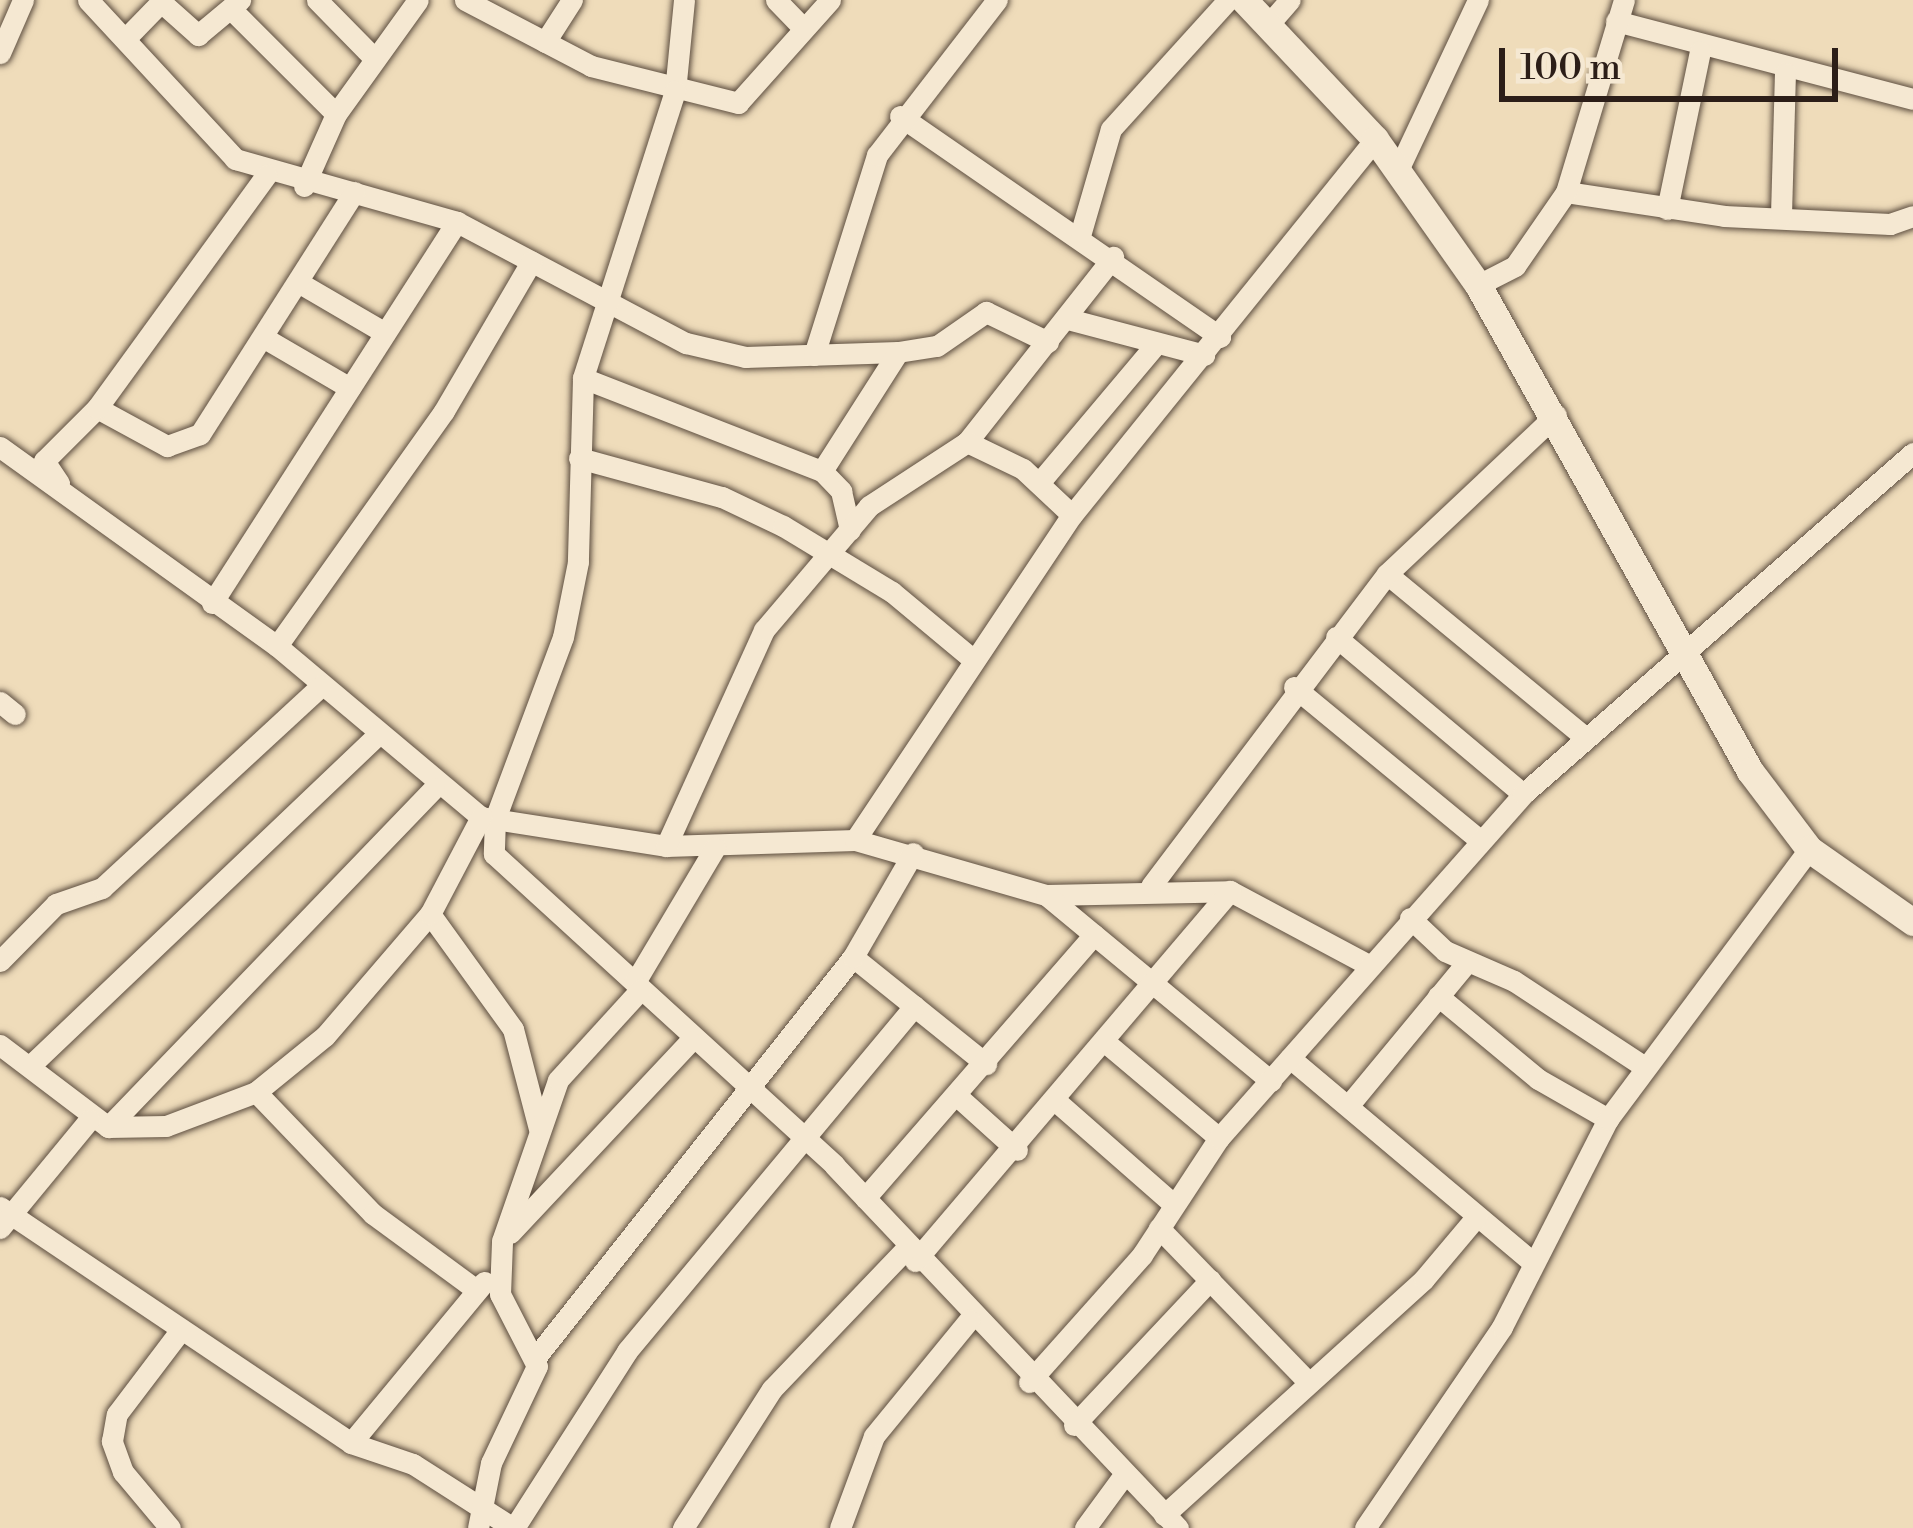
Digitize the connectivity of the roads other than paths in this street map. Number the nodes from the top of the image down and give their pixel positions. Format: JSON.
{"nodes":[{"id":1,"x":23,"y":0,"type":"edge"},
{"id":2,"x":88,"y":0,"type":"edge"},
{"id":3,"x":317,"y":0,"type":"edge"},
{"id":4,"x":418,"y":0,"type":"edge"},
{"id":5,"x":465,"y":0,"type":"edge"},
{"id":6,"x":572,"y":0,"type":"edge"},
{"id":7,"x":684,"y":0,"type":"edge"},
{"id":8,"x":776,"y":0,"type":"edge"},
{"id":9,"x":830,"y":0,"type":"edge"},
{"id":10,"x":998,"y":0,"type":"edge"},
{"id":11,"x":1228,"y":0,"type":"edge"},
{"id":12,"x":1244,"y":0,"type":"edge"},
{"id":13,"x":1290,"y":0,"type":"edge"},
{"id":14,"x":1478,"y":0,"type":"edge"},
{"id":15,"x":162,"y":1,"type":"edge"},
{"id":16,"x":236,"y":5,"type":"edge"},
{"id":17,"x":1620,"y":11,"type":"edge"},
{"id":18,"x":1268,"y":26,"type":"junction"},
{"id":19,"x":803,"y":28,"type":"junction"},
{"id":20,"x":126,"y":38,"type":"junction"},
{"id":21,"x":545,"y":42,"type":"junction"},
{"id":22,"x":1700,"y":51,"type":"junction"},
{"id":23,"x":0,"y":53,"type":"edge"},
{"id":24,"x":374,"y":57,"type":"junction"},
{"id":25,"x":1785,"y":74,"type":"junction"},
{"id":26,"x":675,"y":92,"type":"junction"},
{"id":27,"x":1913,"y":99,"type":"edge"},
{"id":28,"x":336,"y":114,"type":"junction"},
{"id":29,"x":900,"y":116,"type":"junction"},
{"id":30,"x":1375,"y":140,"type":"junction"},
{"id":31,"x":1398,"y":170,"type":"junction"},
{"id":32,"x":266,"y":175,"type":"junction"},
{"id":33,"x":304,"y":186,"type":"junction"},
{"id":34,"x":1566,"y":192,"type":"junction"},
{"id":35,"x":354,"y":193,"type":"junction"},
{"id":36,"x":1667,"y":209,"type":"junction"},
{"id":37,"x":1781,"y":215,"type":"junction"},
{"id":38,"x":1913,"y":216,"type":"edge"},
{"id":39,"x":457,"y":222,"type":"junction"},
{"id":40,"x":1081,"y":232,"type":"junction"},
{"id":41,"x":1112,"y":257,"type":"junction"},
{"id":42,"x":531,"y":262,"type":"junction"},
{"id":43,"x":303,"y":285,"type":"junction"},
{"id":44,"x":1478,"y":285,"type":"junction"},
{"id":45,"x":603,"y":303,"type":"junction"},
{"id":46,"x":1068,"y":319,"type":"junction"},
{"id":47,"x":385,"y":333,"type":"junction"},
{"id":48,"x":1220,"y":337,"type":"junction"},
{"id":49,"x":266,"y":339,"type":"junction"},
{"id":50,"x":1048,"y":341,"type":"junction"},
{"id":51,"x":1156,"y":344,"type":"junction"},
{"id":52,"x":898,"y":352,"type":"junction"},
{"id":53,"x":814,"y":355,"type":"junction"},
{"id":54,"x":1204,"y":356,"type":"junction"},
{"id":55,"x":583,"y":378,"type":"junction"},
{"id":56,"x":350,"y":388,"type":"junction"},
{"id":57,"x":97,"y":407,"type":"junction"},
{"id":58,"x":1556,"y":416,"type":"junction"},
{"id":59,"x":967,"y":442,"type":"junction"},
{"id":60,"x":0,"y":447,"type":"edge"},
{"id":61,"x":1913,"y":453,"type":"edge"},
{"id":62,"x":579,"y":458,"type":"junction"},
{"id":63,"x":822,"y":471,"type":"junction"},
{"id":64,"x":1040,"y":483,"type":"junction"},
{"id":65,"x":62,"y":487,"type":"junction"},
{"id":66,"x":1072,"y":515,"type":"junction"},
{"id":67,"x":850,"y":530,"type":"junction"},
{"id":68,"x":826,"y":556,"type":"junction"},
{"id":69,"x":1387,"y":574,"type":"junction"},
{"id":70,"x":212,"y":603,"type":"junction"},
{"id":71,"x":1336,"y":637,"type":"junction"},
{"id":72,"x":277,"y":646,"type":"junction"},
{"id":73,"x":1684,"y":656,"type":"junction"},
{"id":74,"x":970,"y":657,"type":"junction"},
{"id":75,"x":321,"y":686,"type":"junction"},
{"id":76,"x":1294,"y":687,"type":"junction"},
{"id":77,"x":1581,"y":734,"type":"junction"},
{"id":78,"x":378,"y":735,"type":"junction"},
{"id":79,"x":434,"y":788,"type":"junction"},
{"id":80,"x":1523,"y":794,"type":"junction"},
{"id":81,"x":488,"y":818,"type":"junction"},
{"id":82,"x":855,"y":840,"type":"junction"},
{"id":83,"x":1481,"y":841,"type":"junction"},
{"id":84,"x":666,"y":846,"type":"junction"},
{"id":85,"x":715,"y":848,"type":"junction"},
{"id":86,"x":1809,"y":849,"type":"junction"},
{"id":87,"x":913,"y":853,"type":"junction"},
{"id":88,"x":1151,"y":886,"type":"junction"},
{"id":89,"x":1230,"y":891,"type":"junction"},
{"id":90,"x":1046,"y":895,"type":"junction"},
{"id":91,"x":430,"y":914,"type":"junction"},
{"id":92,"x":1410,"y":919,"type":"junction"},
{"id":93,"x":1913,"y":922,"type":"edge"},
{"id":94,"x":1094,"y":935,"type":"junction"},
{"id":95,"x":854,"y":957,"type":"junction"},
{"id":96,"x":0,"y":962,"type":"edge"},
{"id":97,"x":1467,"y":962,"type":"junction"},
{"id":98,"x":1366,"y":964,"type":"junction"},
{"id":99,"x":1152,"y":982,"type":"junction"},
{"id":100,"x":638,"y":985,"type":"junction"},
{"id":101,"x":1438,"y":997,"type":"junction"},
{"id":102,"x":914,"y":1006,"type":"junction"},
{"id":103,"x":690,"y":1041,"type":"junction"},
{"id":104,"x":1105,"y":1042,"type":"junction"},
{"id":105,"x":0,"y":1045,"type":"edge"},
{"id":106,"x":1290,"y":1058,"type":"junction"},
{"id":107,"x":33,"y":1063,"type":"junction"},
{"id":108,"x":986,"y":1064,"type":"junction"},
{"id":109,"x":1646,"y":1067,"type":"junction"},
{"id":110,"x":1270,"y":1081,"type":"junction"},
{"id":111,"x":747,"y":1088,"type":"junction"},
{"id":112,"x":256,"y":1092,"type":"junction"},
{"id":113,"x":956,"y":1095,"type":"junction"},
{"id":114,"x":1057,"y":1102,"type":"junction"},
{"id":115,"x":1348,"y":1106,"type":"junction"},
{"id":116,"x":1608,"y":1120,"type":"junction"},
{"id":117,"x":98,"y":1124,"type":"junction"},
{"id":118,"x":541,"y":1135,"type":"junction"},
{"id":119,"x":803,"y":1138,"type":"junction"},
{"id":120,"x":1219,"y":1138,"type":"junction"},
{"id":121,"x":1017,"y":1150,"type":"junction"},
{"id":122,"x":865,"y":1198,"type":"junction"},
{"id":123,"x":1172,"y":1203,"type":"junction"},
{"id":124,"x":3,"y":1216,"type":"edge"},
{"id":125,"x":1477,"y":1216,"type":"junction"},
{"id":126,"x":1159,"y":1228,"type":"junction"},
{"id":127,"x":502,"y":1241,"type":"junction"},
{"id":128,"x":910,"y":1255,"type":"junction"},
{"id":129,"x":1531,"y":1261,"type":"junction"},
{"id":130,"x":496,"y":1274,"type":"junction"},
{"id":131,"x":1210,"y":1280,"type":"junction"},
{"id":132,"x":476,"y":1289,"type":"junction"},
{"id":133,"x":969,"y":1320,"type":"junction"},
{"id":134,"x":180,"y":1331,"type":"junction"},
{"id":135,"x":536,"y":1357,"type":"junction"},
{"id":136,"x":1029,"y":1382,"type":"junction"},
{"id":137,"x":1308,"y":1382,"type":"junction"},
{"id":138,"x":1074,"y":1425,"type":"junction"},
{"id":139,"x":351,"y":1443,"type":"junction"},
{"id":140,"x":1124,"y":1475,"type":"junction"},
{"id":141,"x":481,"y":1520,"type":"edge"},
{"id":142,"x":1171,"y":1522,"type":"edge"},
{"id":143,"x":170,"y":1528,"type":"edge"},
{"id":144,"x":513,"y":1528,"type":"edge"},
{"id":145,"x":683,"y":1528,"type":"edge"},
{"id":146,"x":840,"y":1528,"type":"edge"},
{"id":147,"x":1085,"y":1528,"type":"edge"},
{"id":148,"x":1364,"y":1528,"type":"edge"}],
"edges":[{"from":1,"to":23,"type":"street"},
{"from":2,"to":20,"type":"street"},
{"from":3,"to":24,"type":"street"},
{"from":4,"to":24,"type":"street"},
{"from":5,"to":21,"type":"street"},
{"from":6,"to":21,"type":"street"},
{"from":7,"to":26,"type":"street"},
{"from":8,"to":19,"type":"street"},
{"from":9,"to":19,"type":"street"},
{"from":10,"to":29,"type":"street"},
{"from":11,"to":40,"type":"street"},
{"from":12,"to":18,"type":"street"},
{"from":13,"to":18,"type":"street"},
{"from":14,"to":31,"type":"street"},
{"from":15,"to":16,"type":"street"},
{"from":15,"to":20,"type":"street"},
{"from":16,"to":28,"type":"street"},
{"from":17,"to":22,"type":"street"},
{"from":17,"to":34,"type":"street"},
{"from":18,"to":30,"type":"street"},
{"from":19,"to":26,"type":"street"},
{"from":20,"to":32,"type":"street"},
{"from":21,"to":26,"type":"street"},
{"from":22,"to":25,"type":"street"},
{"from":22,"to":36,"type":"street"},
{"from":24,"to":28,"type":"street"},
{"from":25,"to":27,"type":"street"},
{"from":25,"to":37,"type":"street"},
{"from":26,"to":45,"type":"street"},
{"from":28,"to":33,"type":"street"},
{"from":29,"to":40,"type":"street"},
{"from":29,"to":53,"type":"street"},
{"from":30,"to":31,"type":"street"},
{"from":30,"to":48,"type":"street"},
{"from":31,"to":44,"type":"street"},
{"from":32,"to":33,"type":"street"},
{"from":32,"to":57,"type":"street"},
{"from":33,"to":35,"type":"street"},
{"from":34,"to":36,"type":"street"},
{"from":34,"to":44,"type":"street"},
{"from":35,"to":39,"type":"street"},
{"from":35,"to":43,"type":"street"},
{"from":36,"to":37,"type":"street"},
{"from":37,"to":38,"type":"street"},
{"from":39,"to":42,"type":"street"},
{"from":39,"to":47,"type":"street"},
{"from":40,"to":41,"type":"street"},
{"from":41,"to":46,"type":"street"},
{"from":41,"to":48,"type":"street"},
{"from":42,"to":45,"type":"street"},
{"from":42,"to":72,"type":"street"},
{"from":43,"to":47,"type":"street"},
{"from":43,"to":49,"type":"street"},
{"from":44,"to":58,"type":"street"},
{"from":45,"to":53,"type":"street"},
{"from":45,"to":55,"type":"street"},
{"from":46,"to":50,"type":"street"},
{"from":46,"to":51,"type":"street"},
{"from":47,"to":56,"type":"street"},
{"from":48,"to":54,"type":"street"},
{"from":49,"to":56,"type":"street"},
{"from":49,"to":57,"type":"street"},
{"from":50,"to":52,"type":"street"},
{"from":50,"to":59,"type":"street"},
{"from":51,"to":54,"type":"street"},
{"from":51,"to":64,"type":"street"},
{"from":52,"to":53,"type":"street"},
{"from":52,"to":63,"type":"street"},
{"from":54,"to":66,"type":"street"},
{"from":55,"to":62,"type":"street"},
{"from":55,"to":63,"type":"street"},
{"from":56,"to":70,"type":"street"},
{"from":57,"to":65,"type":"street"},
{"from":58,"to":69,"type":"street"},
{"from":58,"to":73,"type":"street"},
{"from":59,"to":64,"type":"street"},
{"from":59,"to":67,"type":"street"},
{"from":60,"to":65,"type":"street"},
{"from":61,"to":73,"type":"street"},
{"from":62,"to":68,"type":"street"},
{"from":62,"to":81,"type":"street"},
{"from":63,"to":67,"type":"street"},
{"from":64,"to":66,"type":"street"},
{"from":65,"to":70,"type":"street"},
{"from":66,"to":74,"type":"street"},
{"from":67,"to":68,"type":"street"},
{"from":68,"to":74,"type":"street"},
{"from":68,"to":84,"type":"street"},
{"from":69,"to":71,"type":"street"},
{"from":69,"to":77,"type":"street"},
{"from":70,"to":72,"type":"street"},
{"from":71,"to":76,"type":"street"},
{"from":71,"to":80,"type":"street"},
{"from":72,"to":75,"type":"street"},
{"from":73,"to":77,"type":"street"},
{"from":73,"to":86,"type":"street"},
{"from":74,"to":82,"type":"street"},
{"from":75,"to":78,"type":"street"},
{"from":75,"to":96,"type":"street"},
{"from":76,"to":83,"type":"street"},
{"from":76,"to":88,"type":"street"},
{"from":77,"to":80,"type":"street"},
{"from":78,"to":79,"type":"street"},
{"from":78,"to":107,"type":"street"},
{"from":79,"to":81,"type":"street"},
{"from":79,"to":117,"type":"street"},
{"from":80,"to":83,"type":"street"},
{"from":81,"to":84,"type":"street"},
{"from":81,"to":91,"type":"street"},
{"from":81,"to":100,"type":"street"},
{"from":82,"to":85,"type":"street"},
{"from":82,"to":87,"type":"street"},
{"from":83,"to":92,"type":"street"},
{"from":84,"to":85,"type":"street"},
{"from":85,"to":100,"type":"street"},
{"from":86,"to":93,"type":"street"},
{"from":86,"to":109,"type":"street"},
{"from":87,"to":90,"type":"street"},
{"from":87,"to":95,"type":"street"},
{"from":88,"to":89,"type":"street"},
{"from":88,"to":90,"type":"street"},
{"from":89,"to":98,"type":"street"},
{"from":89,"to":99,"type":"street"},
{"from":90,"to":94,"type":"street"},
{"from":91,"to":112,"type":"street"},
{"from":91,"to":118,"type":"street"},
{"from":92,"to":97,"type":"street"},
{"from":92,"to":98,"type":"street"},
{"from":94,"to":99,"type":"street"},
{"from":94,"to":108,"type":"street"},
{"from":95,"to":102,"type":"street"},
{"from":95,"to":111,"type":"street"},
{"from":97,"to":101,"type":"street"},
{"from":97,"to":109,"type":"street"},
{"from":98,"to":106,"type":"street"},
{"from":99,"to":104,"type":"street"},
{"from":99,"to":110,"type":"street"},
{"from":100,"to":103,"type":"street"},
{"from":100,"to":118,"type":"street"},
{"from":101,"to":115,"type":"street"},
{"from":101,"to":116,"type":"street"},
{"from":102,"to":108,"type":"street"},
{"from":102,"to":119,"type":"street"},
{"from":103,"to":111,"type":"street"},
{"from":103,"to":127,"type":"street"},
{"from":104,"to":114,"type":"street"},
{"from":104,"to":120,"type":"street"},
{"from":105,"to":107,"type":"street"},
{"from":106,"to":110,"type":"street"},
{"from":106,"to":115,"type":"street"},
{"from":107,"to":117,"type":"street"},
{"from":108,"to":113,"type":"street"},
{"from":109,"to":116,"type":"street"},
{"from":110,"to":120,"type":"street"},
{"from":111,"to":119,"type":"street"},
{"from":111,"to":135,"type":"street"},
{"from":112,"to":117,"type":"street"},
{"from":112,"to":132,"type":"street"},
{"from":113,"to":121,"type":"street"},
{"from":113,"to":122,"type":"street"},
{"from":114,"to":121,"type":"street"},
{"from":114,"to":123,"type":"street"},
{"from":115,"to":125,"type":"street"},
{"from":116,"to":129,"type":"street"},
{"from":117,"to":124,"type":"street"},
{"from":118,"to":127,"type":"street"},
{"from":119,"to":122,"type":"street"},
{"from":119,"to":144,"type":"street"},
{"from":120,"to":123,"type":"street"},
{"from":121,"to":128,"type":"street"},
{"from":122,"to":128,"type":"street"},
{"from":123,"to":126,"type":"street"},
{"from":124,"to":134,"type":"street"},
{"from":125,"to":129,"type":"street"},
{"from":125,"to":137,"type":"street"},
{"from":126,"to":131,"type":"street"},
{"from":126,"to":136,"type":"street"},
{"from":127,"to":130,"type":"street"},
{"from":128,"to":133,"type":"street"},
{"from":128,"to":145,"type":"street"},
{"from":129,"to":148,"type":"street"},
{"from":130,"to":132,"type":"street"},
{"from":130,"to":135,"type":"street"},
{"from":131,"to":137,"type":"street"},
{"from":131,"to":138,"type":"street"},
{"from":132,"to":139,"type":"street"},
{"from":133,"to":136,"type":"street"},
{"from":133,"to":146,"type":"street"},
{"from":134,"to":139,"type":"street"},
{"from":134,"to":143,"type":"street"},
{"from":135,"to":141,"type":"street"},
{"from":136,"to":138,"type":"street"},
{"from":137,"to":142,"type":"street"},
{"from":138,"to":140,"type":"street"},
{"from":139,"to":141,"type":"street"},
{"from":140,"to":142,"type":"street"},
{"from":140,"to":147,"type":"street"},
{"from":141,"to":144,"type":"street"}]}
